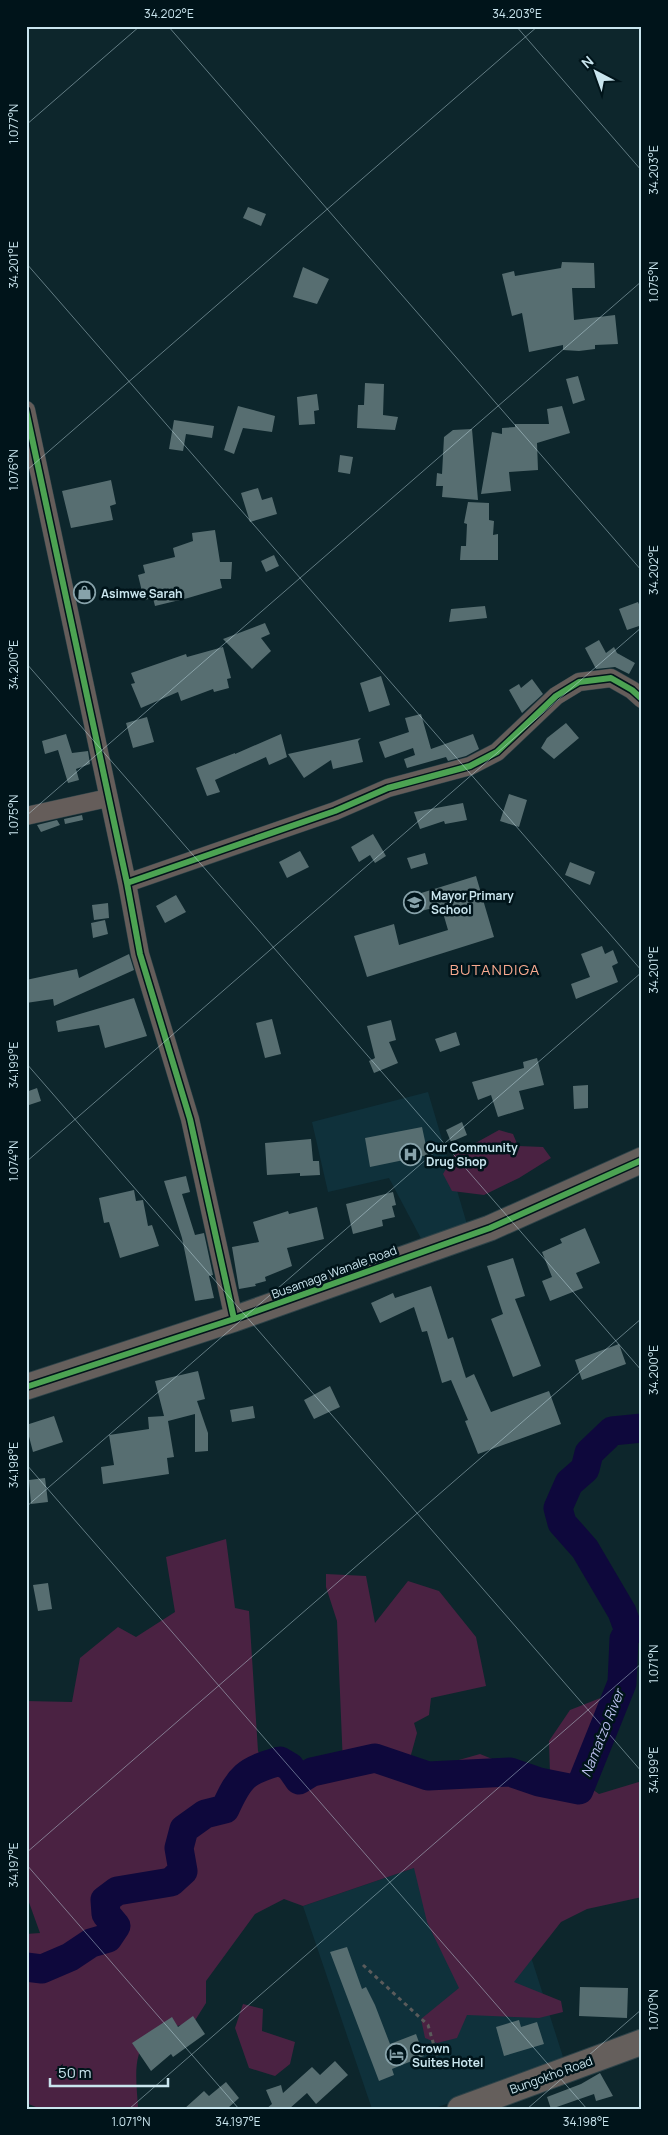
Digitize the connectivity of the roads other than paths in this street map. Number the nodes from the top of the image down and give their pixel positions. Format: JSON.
{"nodes":[{"id":1,"x":26,"y":410,"type":"edge"},
{"id":2,"x":638,"y":690,"type":"edge"},
{"id":3,"x":108,"y":798,"type":"junction"},
{"id":4,"x":26,"y":816,"type":"edge"},
{"id":5,"x":127,"y":883,"type":"junction"},
{"id":6,"x":642,"y":1160,"type":"edge"},
{"id":7,"x":234,"y":1319,"type":"junction"},
{"id":8,"x":26,"y":1387,"type":"edge"},
{"id":9,"x":642,"y":2042,"type":"edge"},
{"id":10,"x":460,"y":2109,"type":"edge"}],
"edges":[{"from":1,"to":3,"type":"street"},
{"from":2,"to":5,"type":"street"},
{"from":3,"to":4,"type":"street"},
{"from":3,"to":5,"type":"street"},
{"from":5,"to":7,"type":"street"},
{"from":6,"to":7,"type":"street","name":"Busamaga Wanale Road"},
{"from":7,"to":8,"type":"street","name":"Busamaga Wanale Road"},
{"from":9,"to":10,"type":"street","name":"Bungokho Road"}]}
